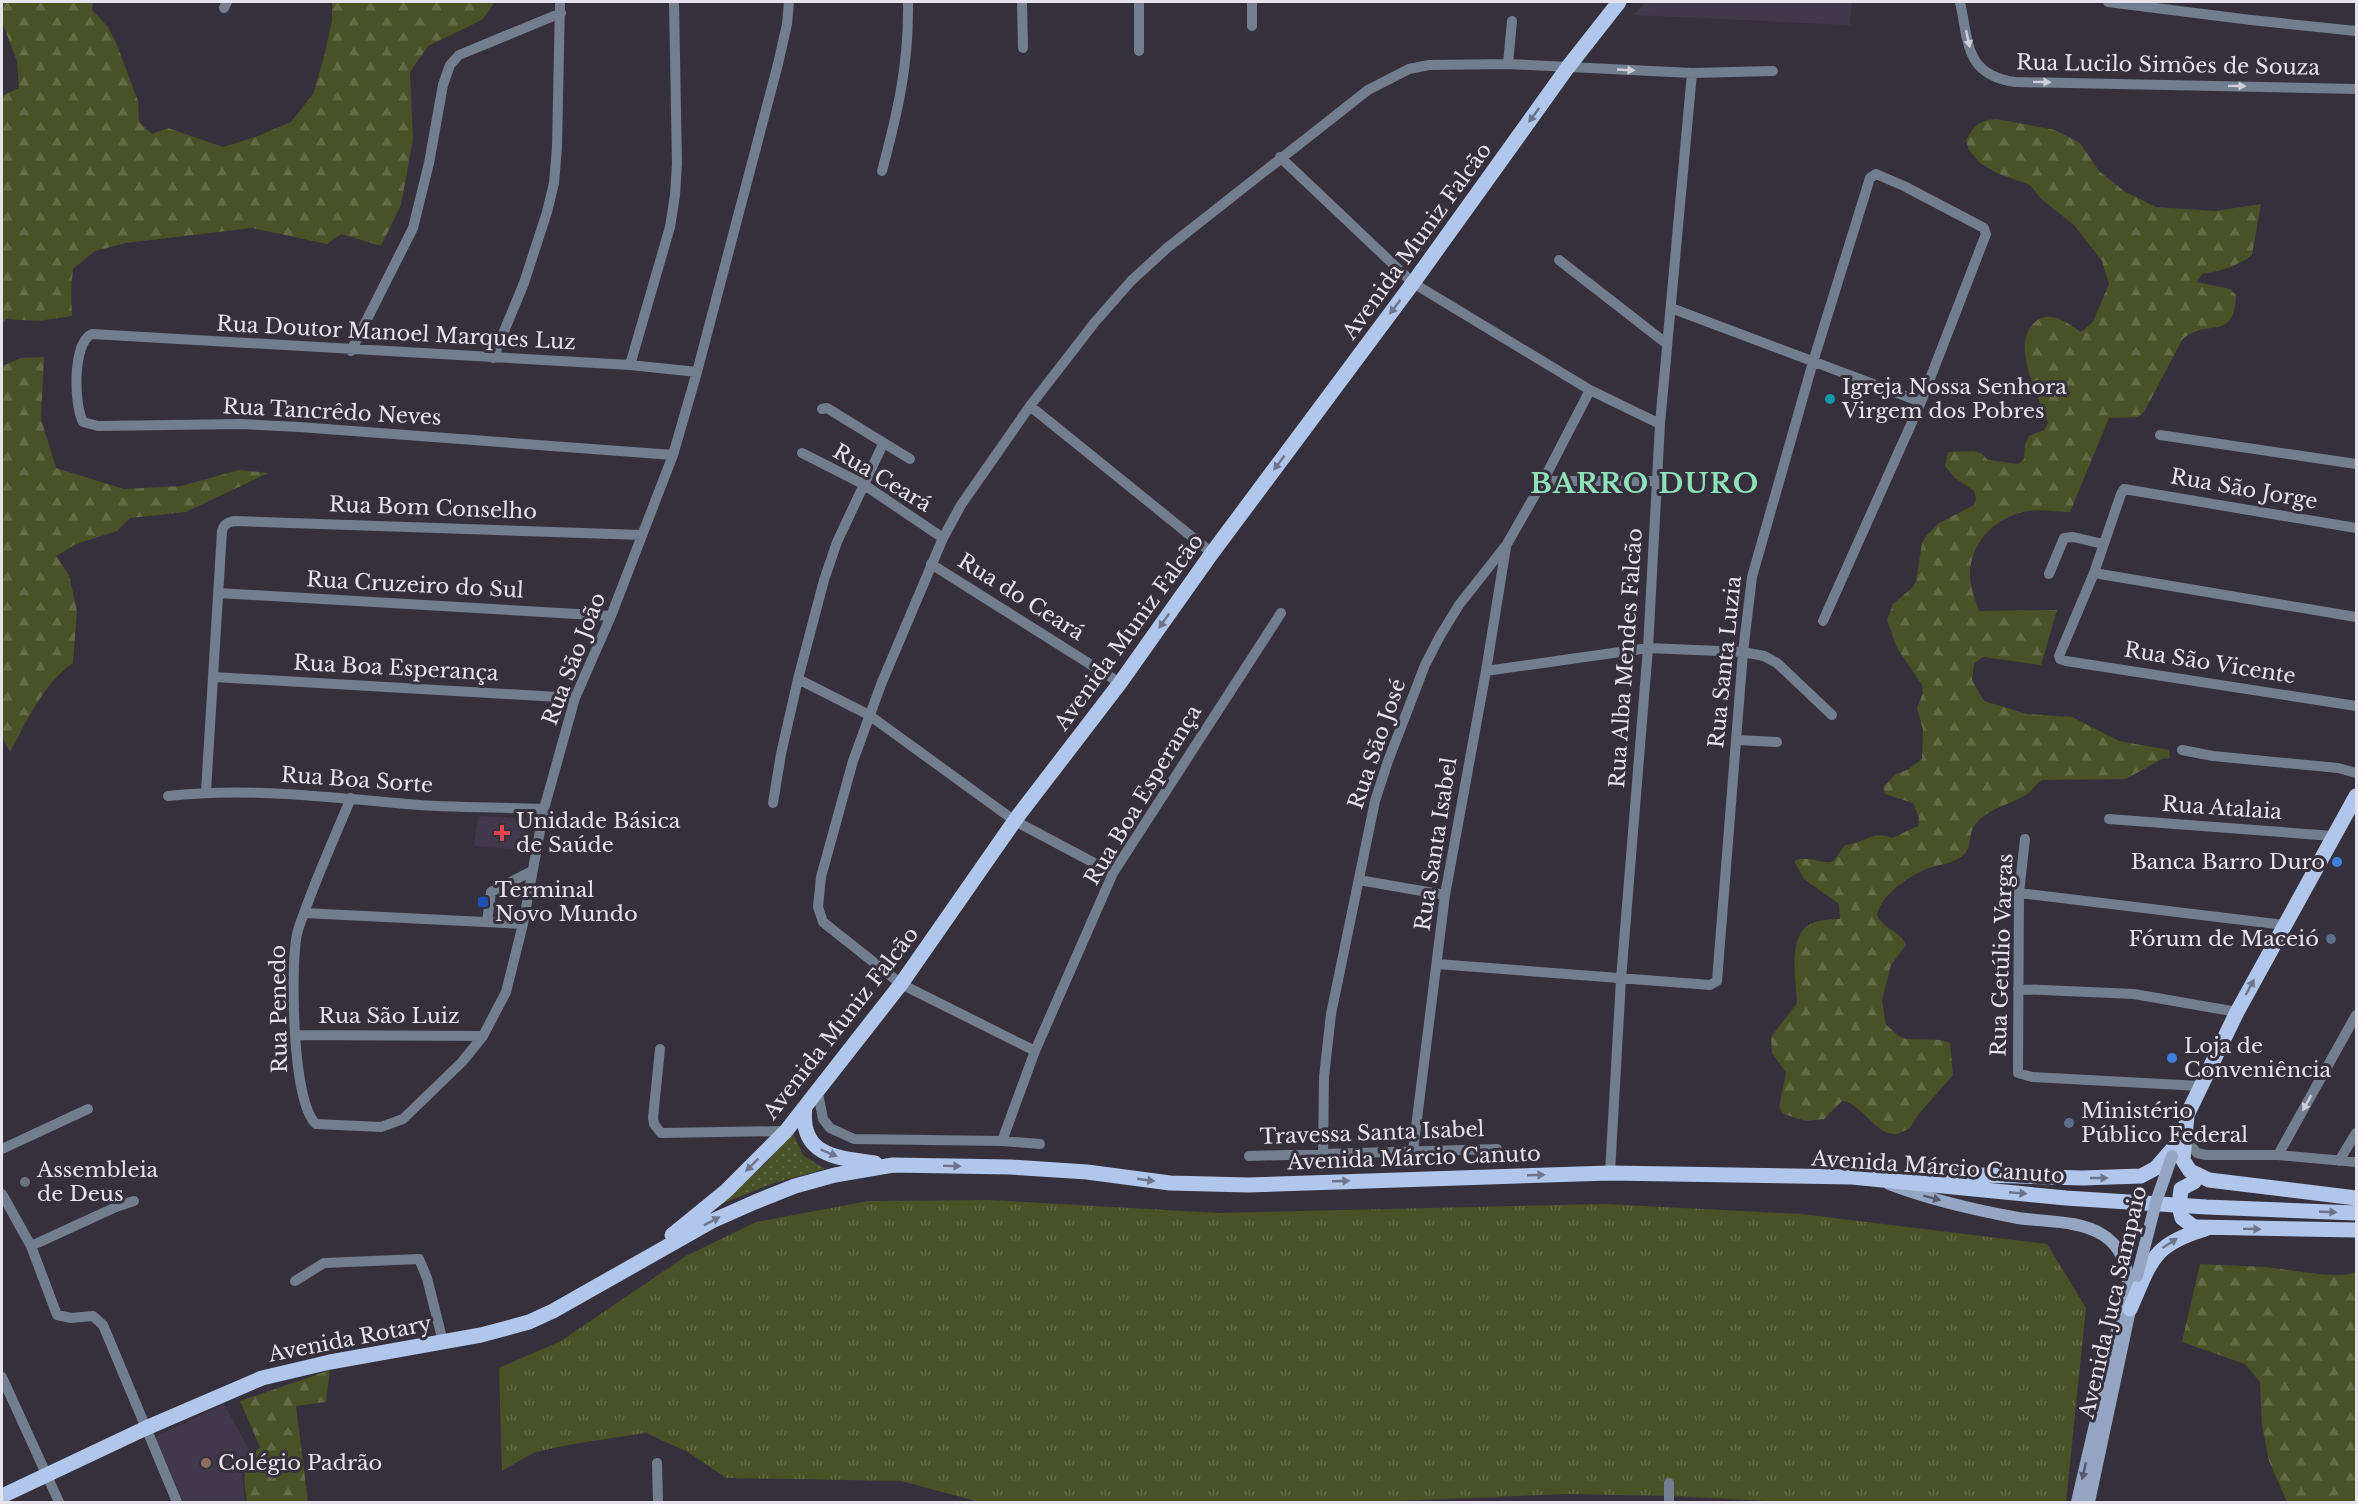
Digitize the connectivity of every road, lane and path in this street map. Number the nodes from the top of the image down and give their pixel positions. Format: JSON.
{"nodes":[{"id":1,"x":560,"y":2,"type":"edge"},
{"id":2,"x":674,"y":2,"type":"edge"},
{"id":3,"x":789,"y":2,"type":"edge"},
{"id":4,"x":908,"y":2,"type":"edge"},
{"id":5,"x":1022,"y":2,"type":"edge"},
{"id":6,"x":1139,"y":2,"type":"edge"},
{"id":7,"x":1252,"y":2,"type":"edge"},
{"id":8,"x":1619,"y":2,"type":"edge"},
{"id":9,"x":1960,"y":2,"type":"edge"},
{"id":10,"x":2108,"y":2,"type":"edge"},
{"id":11,"x":561,"y":13,"type":"junction"},
{"id":12,"x":1512,"y":21,"type":"dead end"},
{"id":13,"x":1252,"y":27,"type":"dead end"},
{"id":14,"x":2356,"y":31,"type":"edge"},
{"id":15,"x":1023,"y":48,"type":"dead end"},
{"id":16,"x":1139,"y":51,"type":"dead end"},
{"id":17,"x":1508,"y":64,"type":"junction"},
{"id":18,"x":1568,"y":67,"type":"junction"},
{"id":19,"x":1773,"y":71,"type":"dead end"},
{"id":20,"x":1692,"y":73,"type":"junction"},
{"id":21,"x":2356,"y":89,"type":"edge"},
{"id":22,"x":1280,"y":157,"type":"junction"},
{"id":23,"x":882,"y":171,"type":"dead end"},
{"id":24,"x":1559,"y":260,"type":"dead end"},
{"id":25,"x":1413,"y":283,"type":"junction"},
{"id":26,"x":1671,"y":308,"type":"junction"},
{"id":27,"x":92,"y":334,"type":"joint"},
{"id":28,"x":1667,"y":344,"type":"junction"},
{"id":29,"x":351,"y":351,"type":"junction"},
{"id":30,"x":493,"y":358,"type":"junction"},
{"id":31,"x":1813,"y":362,"type":"junction"},
{"id":32,"x":630,"y":365,"type":"junction"},
{"id":33,"x":697,"y":372,"type":"junction"},
{"id":34,"x":1590,"y":390,"type":"junction"},
{"id":35,"x":1921,"y":402,"type":"junction"},
{"id":36,"x":1029,"y":406,"type":"junction"},
{"id":37,"x":822,"y":409,"type":"dead end"},
{"id":38,"x":1660,"y":424,"type":"junction"},
{"id":39,"x":2160,"y":435,"type":"dead end"},
{"id":40,"x":884,"y":444,"type":"junction"},
{"id":41,"x":802,"y":453,"type":"dead end"},
{"id":42,"x":673,"y":455,"type":"junction"},
{"id":43,"x":910,"y":459,"type":"dead end"},
{"id":44,"x":2356,"y":464,"type":"edge"},
{"id":45,"x":1543,"y":481,"type":"junction"},
{"id":46,"x":1659,"y":481,"type":"junction"},
{"id":47,"x":863,"y":484,"type":"junction"},
{"id":48,"x":2356,"y":528,"type":"edge"},
{"id":49,"x":642,"y":535,"type":"junction"},
{"id":50,"x":943,"y":538,"type":"junction"},
{"id":51,"x":1507,"y":544,"type":"junction"},
{"id":52,"x":2103,"y":544,"type":"junction"},
{"id":53,"x":1212,"y":553,"type":"junction"},
{"id":54,"x":931,"y":564,"type":"junction"},
{"id":55,"x":2094,"y":573,"type":"junction"},
{"id":56,"x":2049,"y":574,"type":"dead end"},
{"id":57,"x":218,"y":593,"type":"junction"},
{"id":58,"x":1281,"y":613,"type":"dead end"},
{"id":59,"x":611,"y":616,"type":"junction"},
{"id":60,"x":2356,"y":617,"type":"edge"},
{"id":61,"x":1823,"y":621,"type":"dead end"},
{"id":62,"x":1648,"y":648,"type":"junction"},
{"id":63,"x":1743,"y":652,"type":"junction"},
{"id":64,"x":1486,"y":672,"type":"junction"},
{"id":65,"x":214,"y":677,"type":"junction"},
{"id":66,"x":798,"y":679,"type":"junction"},
{"id":67,"x":1120,"y":683,"type":"junction"},
{"id":68,"x":575,"y":698,"type":"junction"},
{"id":69,"x":2356,"y":706,"type":"edge"},
{"id":70,"x":869,"y":715,"type":"junction"},
{"id":71,"x":1832,"y":715,"type":"dead end"},
{"id":72,"x":1737,"y":740,"type":"junction"},
{"id":73,"x":1777,"y":742,"type":"dead end"},
{"id":74,"x":2182,"y":750,"type":"dead end"},
{"id":75,"x":2356,"y":773,"type":"edge"},
{"id":76,"x":206,"y":791,"type":"junction"},
{"id":77,"x":168,"y":795,"type":"dead end"},
{"id":78,"x":2356,"y":796,"type":"edge"},
{"id":79,"x":351,"y":798,"type":"junction"},
{"id":80,"x":773,"y":803,"type":"dead end"},
{"id":81,"x":544,"y":808,"type":"junction"},
{"id":82,"x":2109,"y":819,"type":"dead end"},
{"id":83,"x":1015,"y":821,"type":"junction"},
{"id":84,"x":2333,"y":836,"type":"junction"},
{"id":85,"x":2025,"y":839,"type":"dead end"},
{"id":86,"x":532,"y":871,"type":"junction"},
{"id":87,"x":1113,"y":873,"type":"junction"},
{"id":88,"x":1359,"y":880,"type":"junction"},
{"id":89,"x":2019,"y":893,"type":"junction"},
{"id":90,"x":1445,"y":895,"type":"junction"},
{"id":91,"x":304,"y":913,"type":"junction"},
{"id":92,"x":487,"y":922,"type":"junction"},
{"id":93,"x":522,"y":924,"type":"junction"},
{"id":94,"x":2284,"y":925,"type":"junction"},
{"id":95,"x":1437,"y":964,"type":"junction"},
{"id":96,"x":1621,"y":979,"type":"junction"},
{"id":97,"x":901,"y":984,"type":"junction"},
{"id":98,"x":2019,"y":989,"type":"junction"},
{"id":99,"x":2237,"y":1012,"type":"junction"},
{"id":100,"x":2356,"y":1015,"type":"edge"},
{"id":101,"x":295,"y":1035,"type":"junction"},
{"id":102,"x":483,"y":1036,"type":"junction"},
{"id":103,"x":660,"y":1049,"type":"dead end"},
{"id":104,"x":1035,"y":1050,"type":"junction"},
{"id":105,"x":2200,"y":1086,"type":"junction"},
{"id":106,"x":818,"y":1088,"type":"junction"},
{"id":107,"x":804,"y":1107,"type":"junction"},
{"id":108,"x":88,"y":1109,"type":"dead end"},
{"id":109,"x":311,"y":1119,"type":"joint"},
{"id":110,"x":786,"y":1131,"type":"junction"},
{"id":111,"x":2356,"y":1133,"type":"edge"},
{"id":112,"x":1002,"y":1141,"type":"junction"},
{"id":113,"x":1040,"y":1144,"type":"dead end"},
{"id":114,"x":2177,"y":1146,"type":"junction"},
{"id":115,"x":2,"y":1149,"type":"edge"},
{"id":116,"x":1497,"y":1149,"type":"dead end"},
{"id":117,"x":1413,"y":1151,"type":"junction"},
{"id":118,"x":1323,"y":1154,"type":"junction"},
{"id":119,"x":2278,"y":1155,"type":"junction"},
{"id":120,"x":1249,"y":1156,"type":"dead end"},
{"id":121,"x":2338,"y":1161,"type":"junction"},
{"id":122,"x":2356,"y":1162,"type":"edge"},
{"id":123,"x":893,"y":1165,"type":"junction"},
{"id":124,"x":1610,"y":1173,"type":"junction"},
{"id":125,"x":1852,"y":1178,"type":"junction"},
{"id":126,"x":1876,"y":1179,"type":"junction"},
{"id":127,"x":2202,"y":1181,"type":"junction"},
{"id":128,"x":2,"y":1194,"type":"edge"},
{"id":129,"x":2356,"y":1198,"type":"edge"},
{"id":130,"x":134,"y":1201,"type":"dead end"},
{"id":131,"x":4,"y":1208,"type":"edge"},
{"id":132,"x":2356,"y":1213,"type":"edge"},
{"id":133,"x":2200,"y":1228,"type":"junction"},
{"id":134,"x":2356,"y":1230,"type":"edge"},
{"id":135,"x":31,"y":1246,"type":"junction"},
{"id":136,"x":642,"y":1260,"type":"junction"},
{"id":137,"x":295,"y":1281,"type":"dead end"},
{"id":138,"x":2130,"y":1309,"type":"junction"},
{"id":139,"x":444,"y":1342,"type":"junction"},
{"id":140,"x":2,"y":1377,"type":"edge"},
{"id":141,"x":146,"y":1428,"type":"junction"},
{"id":142,"x":657,"y":1463,"type":"dead end"},
{"id":143,"x":47,"y":1476,"type":"junction"},
{"id":144,"x":1669,"y":1484,"type":"dead end"},
{"id":145,"x":2,"y":1496,"type":"edge"},
{"id":146,"x":59,"y":1503,"type":"edge"},
{"id":147,"x":177,"y":1503,"type":"edge"},
{"id":148,"x":658,"y":1503,"type":"edge"},
{"id":149,"x":1669,"y":1503,"type":"edge"},
{"id":150,"x":2077,"y":1503,"type":"edge"},
{"id":151,"x":2089,"y":1503,"type":"edge"}],
"edges":[{"from":1,"to":11,"type":"street"},
{"from":2,"to":32,"type":"street"},
{"from":3,"to":33,"type":"street","name":"Rua São João"},
{"from":4,"to":23,"type":"street"},
{"from":5,"to":15,"type":"street"},
{"from":6,"to":16,"type":"street"},
{"from":7,"to":13,"type":"street"},
{"from":8,"to":18,"type":"main road","name":"Avenida Muniz Falcão"},
{"from":9,"to":21,"type":"street","name":"Rua Lucilo Simões de Souza","one_way":true},
{"from":10,"to":14,"type":"street"},
{"from":11,"to":29,"type":"street"},
{"from":11,"to":30,"type":"street"},
{"from":12,"to":17,"type":"street"},
{"from":17,"to":18,"type":"street"},
{"from":17,"to":22,"type":"street"},
{"from":18,"to":20,"type":"street","one_way":true},
{"from":18,"to":25,"type":"main road","name":"Avenida Muniz Falcão","one_way":true},
{"from":19,"to":20,"type":"street"},
{"from":20,"to":26,"type":"street","name":"Rua Alba Mendes Falcão"},
{"from":22,"to":25,"type":"street"},
{"from":22,"to":36,"type":"street"},
{"from":24,"to":28,"type":"street"},
{"from":25,"to":34,"type":"street"},
{"from":25,"to":53,"type":"main road","name":"Avenida Muniz Falcão","one_way":true},
{"from":26,"to":28,"type":"street","name":"Rua Alba Mendes Falcão"},
{"from":26,"to":31,"type":"street"},
{"from":27,"to":29,"type":"street","name":"Rua Doutor Manoel Marques Luz"},
{"from":27,"to":42,"type":"street","name":"Rua Tancrêdo Neves"},
{"from":28,"to":38,"type":"street","name":"Rua Alba Mendes Falcão"},
{"from":29,"to":30,"type":"street","name":"Rua Doutor Manoel Marques Luz"},
{"from":30,"to":32,"type":"street","name":"Rua Doutor Manoel Marques Luz"},
{"from":31,"to":35,"type":"street"},
{"from":31,"to":35,"type":"street","name":"Rua Santa Luzia"},
{"from":31,"to":63,"type":"street","name":"Rua Santa Luzia"},
{"from":32,"to":33,"type":"street","name":"Rua Doutor Manoel Marques Luz"},
{"from":33,"to":42,"type":"street","name":"Rua São João"},
{"from":34,"to":38,"type":"street"},
{"from":34,"to":45,"type":"street","name":"Rua São José"},
{"from":35,"to":61,"type":"street"},
{"from":36,"to":50,"type":"street"},
{"from":36,"to":53,"type":"street"},
{"from":37,"to":40,"type":"street"},
{"from":38,"to":46,"type":"street","name":"Rua Alba Mendes Falcão"},
{"from":39,"to":44,"type":"street"},
{"from":40,"to":43,"type":"street"},
{"from":40,"to":47,"type":"street"},
{"from":41,"to":47,"type":"street","name":"Rua Ceará"},
{"from":42,"to":49,"type":"street","name":"Rua São João"},
{"from":45,"to":46,"type":"street"},
{"from":45,"to":51,"type":"street","name":"Rua São José"},
{"from":46,"to":62,"type":"street","name":"Rua Alba Mendes Falcão"},
{"from":47,"to":50,"type":"street","name":"Rua Ceará"},
{"from":47,"to":66,"type":"street"},
{"from":48,"to":52,"type":"street","name":"Rua São Jorge"},
{"from":49,"to":57,"type":"street","name":"Rua Bom Conselho"},
{"from":49,"to":59,"type":"street","name":"Rua São João"},
{"from":50,"to":54,"type":"street"},
{"from":51,"to":64,"type":"street","name":"Rua Santa Isabel"},
{"from":51,"to":88,"type":"street","name":"Rua São José"},
{"from":52,"to":55,"type":"street"},
{"from":52,"to":56,"type":"street"},
{"from":53,"to":67,"type":"main road","name":"Avenida Muniz Falcão","one_way":true},
{"from":54,"to":67,"type":"street","name":"Rua do Ceará"},
{"from":54,"to":70,"type":"street"},
{"from":55,"to":60,"type":"street"},
{"from":55,"to":69,"type":"street","name":"Rua São Vicente"},
{"from":57,"to":59,"type":"street","name":"Rua Cruzeiro do Sul"},
{"from":57,"to":65,"type":"street"},
{"from":58,"to":87,"type":"street","name":"Rua Boa Esperança"},
{"from":59,"to":68,"type":"street","name":"Rua São João"},
{"from":62,"to":63,"type":"street"},
{"from":62,"to":64,"type":"street"},
{"from":62,"to":96,"type":"street","name":"Rua Alba Mendes Falcão"},
{"from":63,"to":71,"type":"street"},
{"from":63,"to":72,"type":"street","name":"Rua Santa Luzia"},
{"from":64,"to":90,"type":"street","name":"Rua Santa Isabel"},
{"from":65,"to":68,"type":"street","name":"Rua Boa Esperança"},
{"from":65,"to":76,"type":"street"},
{"from":66,"to":70,"type":"street"},
{"from":66,"to":80,"type":"street"},
{"from":67,"to":83,"type":"main road","name":"Avenida Muniz Falcão"},
{"from":68,"to":81,"type":"street","name":"Rua São João"},
{"from":70,"to":83,"type":"street"},
{"from":70,"to":97,"type":"street"},
{"from":72,"to":73,"type":"street"},
{"from":72,"to":96,"type":"street","name":"Rua Santa Luzia"},
{"from":74,"to":75,"type":"street"},
{"from":76,"to":77,"type":"street","name":"Rua Boa Sorte"},
{"from":76,"to":79,"type":"street","name":"Rua Boa Sorte"},
{"from":78,"to":84,"type":"main road"},
{"from":79,"to":81,"type":"street","name":"Rua Boa Sorte"},
{"from":79,"to":91,"type":"street","name":"Rua Penedo"},
{"from":81,"to":86,"type":"street","name":"Rua São João"},
{"from":82,"to":84,"type":"street","name":"Rua Atalaia"},
{"from":83,"to":87,"type":"street"},
{"from":83,"to":97,"type":"main road","name":"Avenida Muniz Falcão"},
{"from":84,"to":94,"type":"main road"},
{"from":85,"to":89,"type":"street","name":"Rua Getúlio Vargas"},
{"from":86,"to":92,"type":"street"},
{"from":86,"to":93,"type":"street","name":"Rua São João"},
{"from":87,"to":104,"type":"street","name":"Rua Boa Esperança"},
{"from":88,"to":90,"type":"street"},
{"from":88,"to":118,"type":"street","name":"Rua São José"},
{"from":89,"to":94,"type":"street"},
{"from":89,"to":98,"type":"street","name":"Rua Getúlio Vargas"},
{"from":90,"to":95,"type":"street","name":"Rua Santa Isabel"},
{"from":91,"to":92,"type":"street"},
{"from":91,"to":101,"type":"street","name":"Rua Penedo"},
{"from":92,"to":93,"type":"street"},
{"from":93,"to":102,"type":"street","name":"Rua São João"},
{"from":99,"to":94,"type":"main road","one_way":true},
{"from":95,"to":96,"type":"street"},
{"from":95,"to":117,"type":"street","name":"Rua Santa Isabel"},
{"from":96,"to":124,"type":"street","name":"Rua Alba Mendes Falcão"},
{"from":97,"to":104,"type":"street"},
{"from":97,"to":106,"type":"main road","name":"Avenida Muniz Falcão"},
{"from":98,"to":99,"type":"street"},
{"from":98,"to":105,"type":"street","name":"Rua Getúlio Vargas"},
{"from":99,"to":105,"type":"main road"},
{"from":100,"to":119,"type":"street","one_way":true},
{"from":101,"to":102,"type":"street","name":"Rua São Luiz"},
{"from":101,"to":109,"type":"street","name":"Rua Penedo"},
{"from":102,"to":109,"type":"street","name":"Rua São João"},
{"from":103,"to":110,"type":"street"},
{"from":104,"to":112,"type":"street","name":"Rua Boa Esperança"},
{"from":105,"to":114,"type":"main road"},
{"from":106,"to":107,"type":"main road","name":"Avenida Muniz Falcão"},
{"from":106,"to":112,"type":"street"},
{"from":107,"to":110,"type":"main road","name":"Avenida Muniz Falcão"},
{"from":107,"to":123,"type":"main road","one_way":true},
{"from":108,"to":115,"type":"street"},
{"from":110,"to":136,"type":"main road","name":"Avenida Muniz Falcão","one_way":true},
{"from":111,"to":121,"type":"street"},
{"from":112,"to":113,"type":"street"},
{"from":114,"to":119,"type":"street"},
{"from":125,"to":114,"type":"main road","one_way":true},
{"from":114,"to":127,"type":"main road"},
{"from":114,"to":138,"type":"main road","name":"Avenida Juca Sampaio","bridge":true},
{"from":116,"to":117,"type":"street","name":"Travessa Santa Isabel"},
{"from":117,"to":118,"type":"street","name":"Travessa Santa Isabel"},
{"from":118,"to":120,"type":"street","name":"Travessa Santa Isabel"},
{"from":119,"to":121,"type":"street"},
{"from":121,"to":122,"type":"street"},
{"from":123,"to":124,"type":"main road","name":"Avenida Márcio Canuto","one_way":true},
{"from":136,"to":123,"type":"main road","name":"Avenida Márcio Canuto","one_way":true},
{"from":124,"to":125,"type":"main road","name":"Avenida Márcio Canuto"},
{"from":125,"to":126,"type":"main road","name":"Avenida Márcio Canuto"},
{"from":126,"to":132,"type":"main road","name":"Avenida Márcio Canuto","one_way":true},
{"from":126,"to":150,"type":"main road","name":"Avenida Juca Sampaio","one_way":true},
{"from":127,"to":129,"type":"main road"},
{"from":127,"to":133,"type":"main road","bridge":true},
{"from":128,"to":131,"type":"street"},
{"from":130,"to":135,"type":"street"},
{"from":131,"to":135,"type":"street"},
{"from":133,"to":134,"type":"main road","one_way":true},
{"from":138,"to":133,"type":"main road","one_way":true},
{"from":135,"to":141,"type":"street"},
{"from":136,"to":139,"type":"main road","name":"Avenida Rotary"},
{"from":137,"to":139,"type":"street"},
{"from":138,"to":151,"type":"main road","name":"Avenida Juca Sampaio"},
{"from":139,"to":141,"type":"main road","name":"Avenida Rotary"},
{"from":140,"to":143,"type":"street"},
{"from":141,"to":143,"type":"main road","name":"Avenida Rotary"},
{"from":141,"to":147,"type":"street"},
{"from":142,"to":148,"type":"street"},
{"from":143,"to":145,"type":"main road","name":"Avenida Rotary"},
{"from":143,"to":146,"type":"street"},
{"from":144,"to":149,"type":"street"}]}
